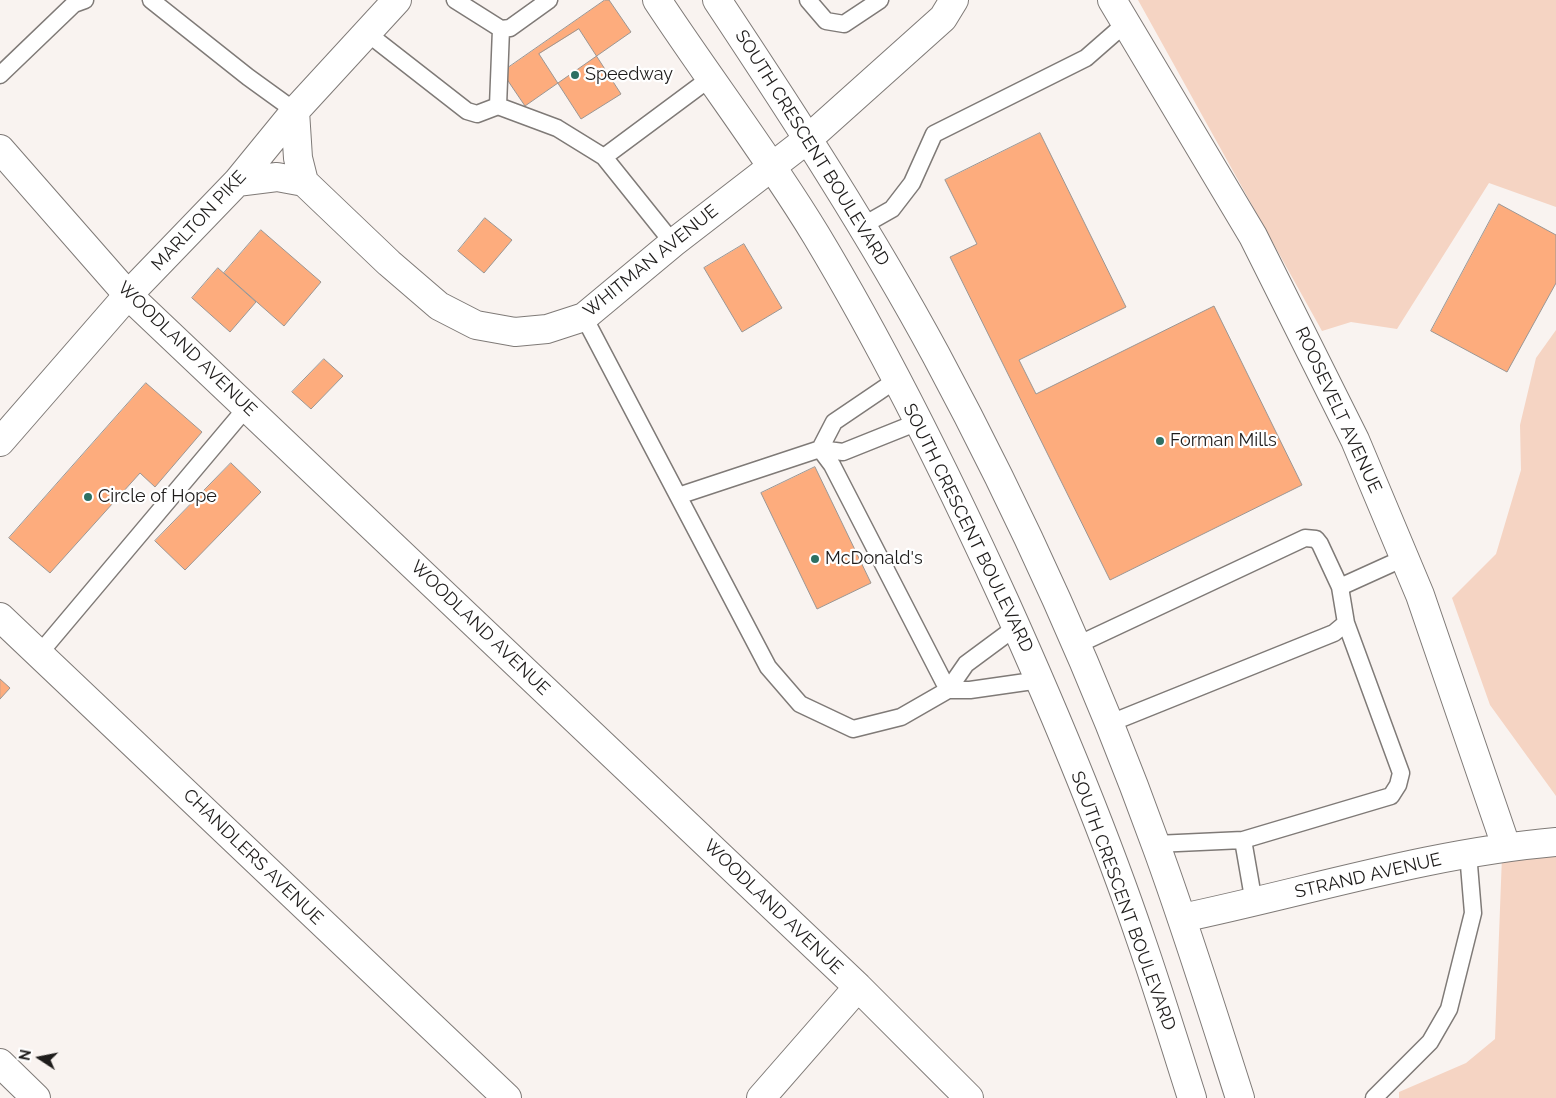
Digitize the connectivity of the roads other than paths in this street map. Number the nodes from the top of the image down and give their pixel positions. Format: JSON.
{"nodes":[{"id":1,"x":85,"y":0,"type":"edge"},
{"id":2,"x":151,"y":0,"type":"edge"},
{"id":3,"x":397,"y":0,"type":"edge"},
{"id":4,"x":549,"y":0,"type":"edge"},
{"id":5,"x":657,"y":0,"type":"edge"},
{"id":6,"x":718,"y":0,"type":"edge"},
{"id":7,"x":808,"y":0,"type":"edge"},
{"id":8,"x":880,"y":0,"type":"edge"},
{"id":9,"x":954,"y":0,"type":"edge"},
{"id":10,"x":1112,"y":0,"type":"edge"},
{"id":11,"x":466,"y":3,"type":"edge"},
{"id":12,"x":1126,"y":23,"type":"junction"},
{"id":13,"x":501,"y":29,"type":"junction"},
{"id":14,"x":367,"y":33,"type":"junction"},
{"id":15,"x":0,"y":75,"type":"edge"},
{"id":16,"x":709,"y":79,"type":"junction"},
{"id":17,"x":498,"y":106,"type":"junction"},
{"id":18,"x":295,"y":111,"type":"junction"},
{"id":19,"x":809,"y":138,"type":"junction"},
{"id":20,"x":0,"y":149,"type":"edge"},
{"id":21,"x":604,"y":156,"type":"junction"},
{"id":22,"x":772,"y":165,"type":"junction"},
{"id":23,"x":237,"y":182,"type":"junction"},
{"id":24,"x":304,"y":182,"type":"junction"},
{"id":25,"x":862,"y":226,"type":"junction"},
{"id":26,"x":673,"y":243,"type":"junction"},
{"id":27,"x":128,"y":295,"type":"junction"},
{"id":28,"x":584,"y":316,"type":"junction"},
{"id":29,"x":896,"y":380,"type":"junction"},
{"id":30,"x":247,"y":407,"type":"junction"},
{"id":31,"x":918,"y":422,"type":"junction"},
{"id":32,"x":0,"y":442,"type":"edge"},
{"id":33,"x":820,"y":449,"type":"junction"},
{"id":34,"x":678,"y":496,"type":"junction"},
{"id":35,"x":1404,"y":558,"type":"junction"},
{"id":36,"x":1340,"y":587,"type":"junction"},
{"id":37,"x":0,"y":617,"type":"edge"},
{"id":38,"x":1346,"y":623,"type":"junction"},
{"id":39,"x":1016,"y":627,"type":"junction"},
{"id":40,"x":1075,"y":646,"type":"junction"},
{"id":41,"x":39,"y":654,"type":"junction"},
{"id":42,"x":1040,"y":680,"type":"junction"},
{"id":43,"x":948,"y":690,"type":"junction"},
{"id":44,"x":1108,"y":724,"type":"junction"},
{"id":45,"x":1243,"y":840,"type":"junction"},
{"id":46,"x":1556,"y":842,"type":"edge"},
{"id":47,"x":1156,"y":844,"type":"junction"},
{"id":48,"x":1506,"y":846,"type":"junction"},
{"id":49,"x":1468,"y":853,"type":"junction"},
{"id":50,"x":1254,"y":903,"type":"junction"},
{"id":51,"x":1182,"y":918,"type":"junction"},
{"id":52,"x":858,"y":987,"type":"junction"},
{"id":53,"x":0,"y":1063,"type":"edge"},
{"id":54,"x":36,"y":1098,"type":"edge"},
{"id":55,"x":507,"y":1098,"type":"edge"},
{"id":56,"x":762,"y":1098,"type":"edge"},
{"id":57,"x":969,"y":1098,"type":"edge"},
{"id":58,"x":1192,"y":1098,"type":"edge"},
{"id":59,"x":1240,"y":1098,"type":"edge"},
{"id":60,"x":1374,"y":1098,"type":"edge"}],
"edges":[{"from":1,"to":15,"type":"lane"},
{"from":2,"to":18,"type":"lane"},
{"from":3,"to":14,"type":"main road","name":"MARLTON PIKE"},
{"from":4,"to":13,"type":"lane"},
{"from":5,"to":16,"type":"main road","name":"SOUTH CRESCENT BOULEVARD"},
{"from":6,"to":19,"type":"main road","name":"SOUTH CRESCENT BOULEVARD"},
{"from":7,"to":8,"type":"lane"},
{"from":9,"to":19,"type":"main road","name":"WHITMAN AVENUE"},
{"from":10,"to":12,"type":"main road","name":"ROOSEVELT AVENUE"},
{"from":11,"to":13,"type":"lane"},
{"from":12,"to":25,"type":"lane"},
{"from":12,"to":35,"type":"main road","name":"ROOSEVELT AVENUE"},
{"from":13,"to":17,"type":"lane"},
{"from":14,"to":17,"type":"lane"},
{"from":14,"to":18,"type":"main road","name":"MARLTON PIKE"},
{"from":16,"to":21,"type":"lane"},
{"from":16,"to":22,"type":"main road","name":"SOUTH CRESCENT BOULEVARD"},
{"from":17,"to":21,"type":"lane"},
{"from":18,"to":23,"type":"main road","name":"MARLTON PIKE"},
{"from":18,"to":24,"type":"main road"},
{"from":19,"to":22,"type":"main road","name":"WHITMAN AVENUE"},
{"from":19,"to":25,"type":"main road","name":"SOUTH CRESCENT BOULEVARD"},
{"from":20,"to":27,"type":"main road","name":"WOODLAND AVENUE"},
{"from":21,"to":26,"type":"lane"},
{"from":22,"to":26,"type":"main road","name":"WHITMAN AVENUE"},
{"from":22,"to":29,"type":"main road","name":"SOUTH CRESCENT BOULEVARD"},
{"from":23,"to":24,"type":"main road"},
{"from":23,"to":27,"type":"main road","name":"MARLTON PIKE"},
{"from":24,"to":28,"type":"main road","name":"WHITMAN AVENUE"},
{"from":25,"to":40,"type":"main road","name":"SOUTH CRESCENT BOULEVARD"},
{"from":26,"to":28,"type":"main road","name":"WHITMAN AVENUE"},
{"from":27,"to":30,"type":"main road","name":"WOODLAND AVENUE"},
{"from":27,"to":32,"type":"main road","name":"MARLTON PIKE"},
{"from":28,"to":34,"type":"lane"},
{"from":29,"to":31,"type":"main road","name":"SOUTH CRESCENT BOULEVARD"},
{"from":29,"to":33,"type":"lane"},
{"from":30,"to":41,"type":"lane"},
{"from":30,"to":52,"type":"main road","name":"WOODLAND AVENUE"},
{"from":31,"to":33,"type":"lane"},
{"from":31,"to":39,"type":"main road","name":"SOUTH CRESCENT BOULEVARD"},
{"from":33,"to":34,"type":"lane"},
{"from":33,"to":43,"type":"lane"},
{"from":34,"to":43,"type":"lane"},
{"from":35,"to":36,"type":"lane"},
{"from":35,"to":48,"type":"main road","name":"ROOSEVELT AVENUE"},
{"from":36,"to":38,"type":"lane"},
{"from":36,"to":40,"type":"lane"},
{"from":37,"to":41,"type":"main road","name":"CHANDLERS AVENUE"},
{"from":38,"to":44,"type":"lane"},
{"from":38,"to":45,"type":"lane"},
{"from":39,"to":42,"type":"main road","name":"SOUTH CRESCENT BOULEVARD"},
{"from":39,"to":43,"type":"lane"},
{"from":40,"to":44,"type":"main road","name":"SOUTH CRESCENT BOULEVARD"},
{"from":41,"to":55,"type":"main road","name":"CHANDLERS AVENUE"},
{"from":42,"to":43,"type":"lane"},
{"from":42,"to":58,"type":"main road","name":"SOUTH CRESCENT BOULEVARD"},
{"from":44,"to":47,"type":"main road","name":"SOUTH CRESCENT BOULEVARD"},
{"from":45,"to":47,"type":"lane"},
{"from":45,"to":50,"type":"lane"},
{"from":46,"to":48,"type":"main road","name":"STRAND AVENUE"},
{"from":47,"to":51,"type":"main road","name":"SOUTH CRESCENT BOULEVARD"},
{"from":48,"to":49,"type":"main road","name":"STRAND AVENUE"},
{"from":49,"to":50,"type":"main road","name":"STRAND AVENUE"},
{"from":49,"to":60,"type":"lane"},
{"from":50,"to":51,"type":"main road","name":"STRAND AVENUE"},
{"from":51,"to":59,"type":"main road","name":"SOUTH CRESCENT BOULEVARD"},
{"from":52,"to":56,"type":"main road"},
{"from":52,"to":57,"type":"main road","name":"WOODLAND AVENUE"},
{"from":53,"to":54,"type":"main road"}]}
